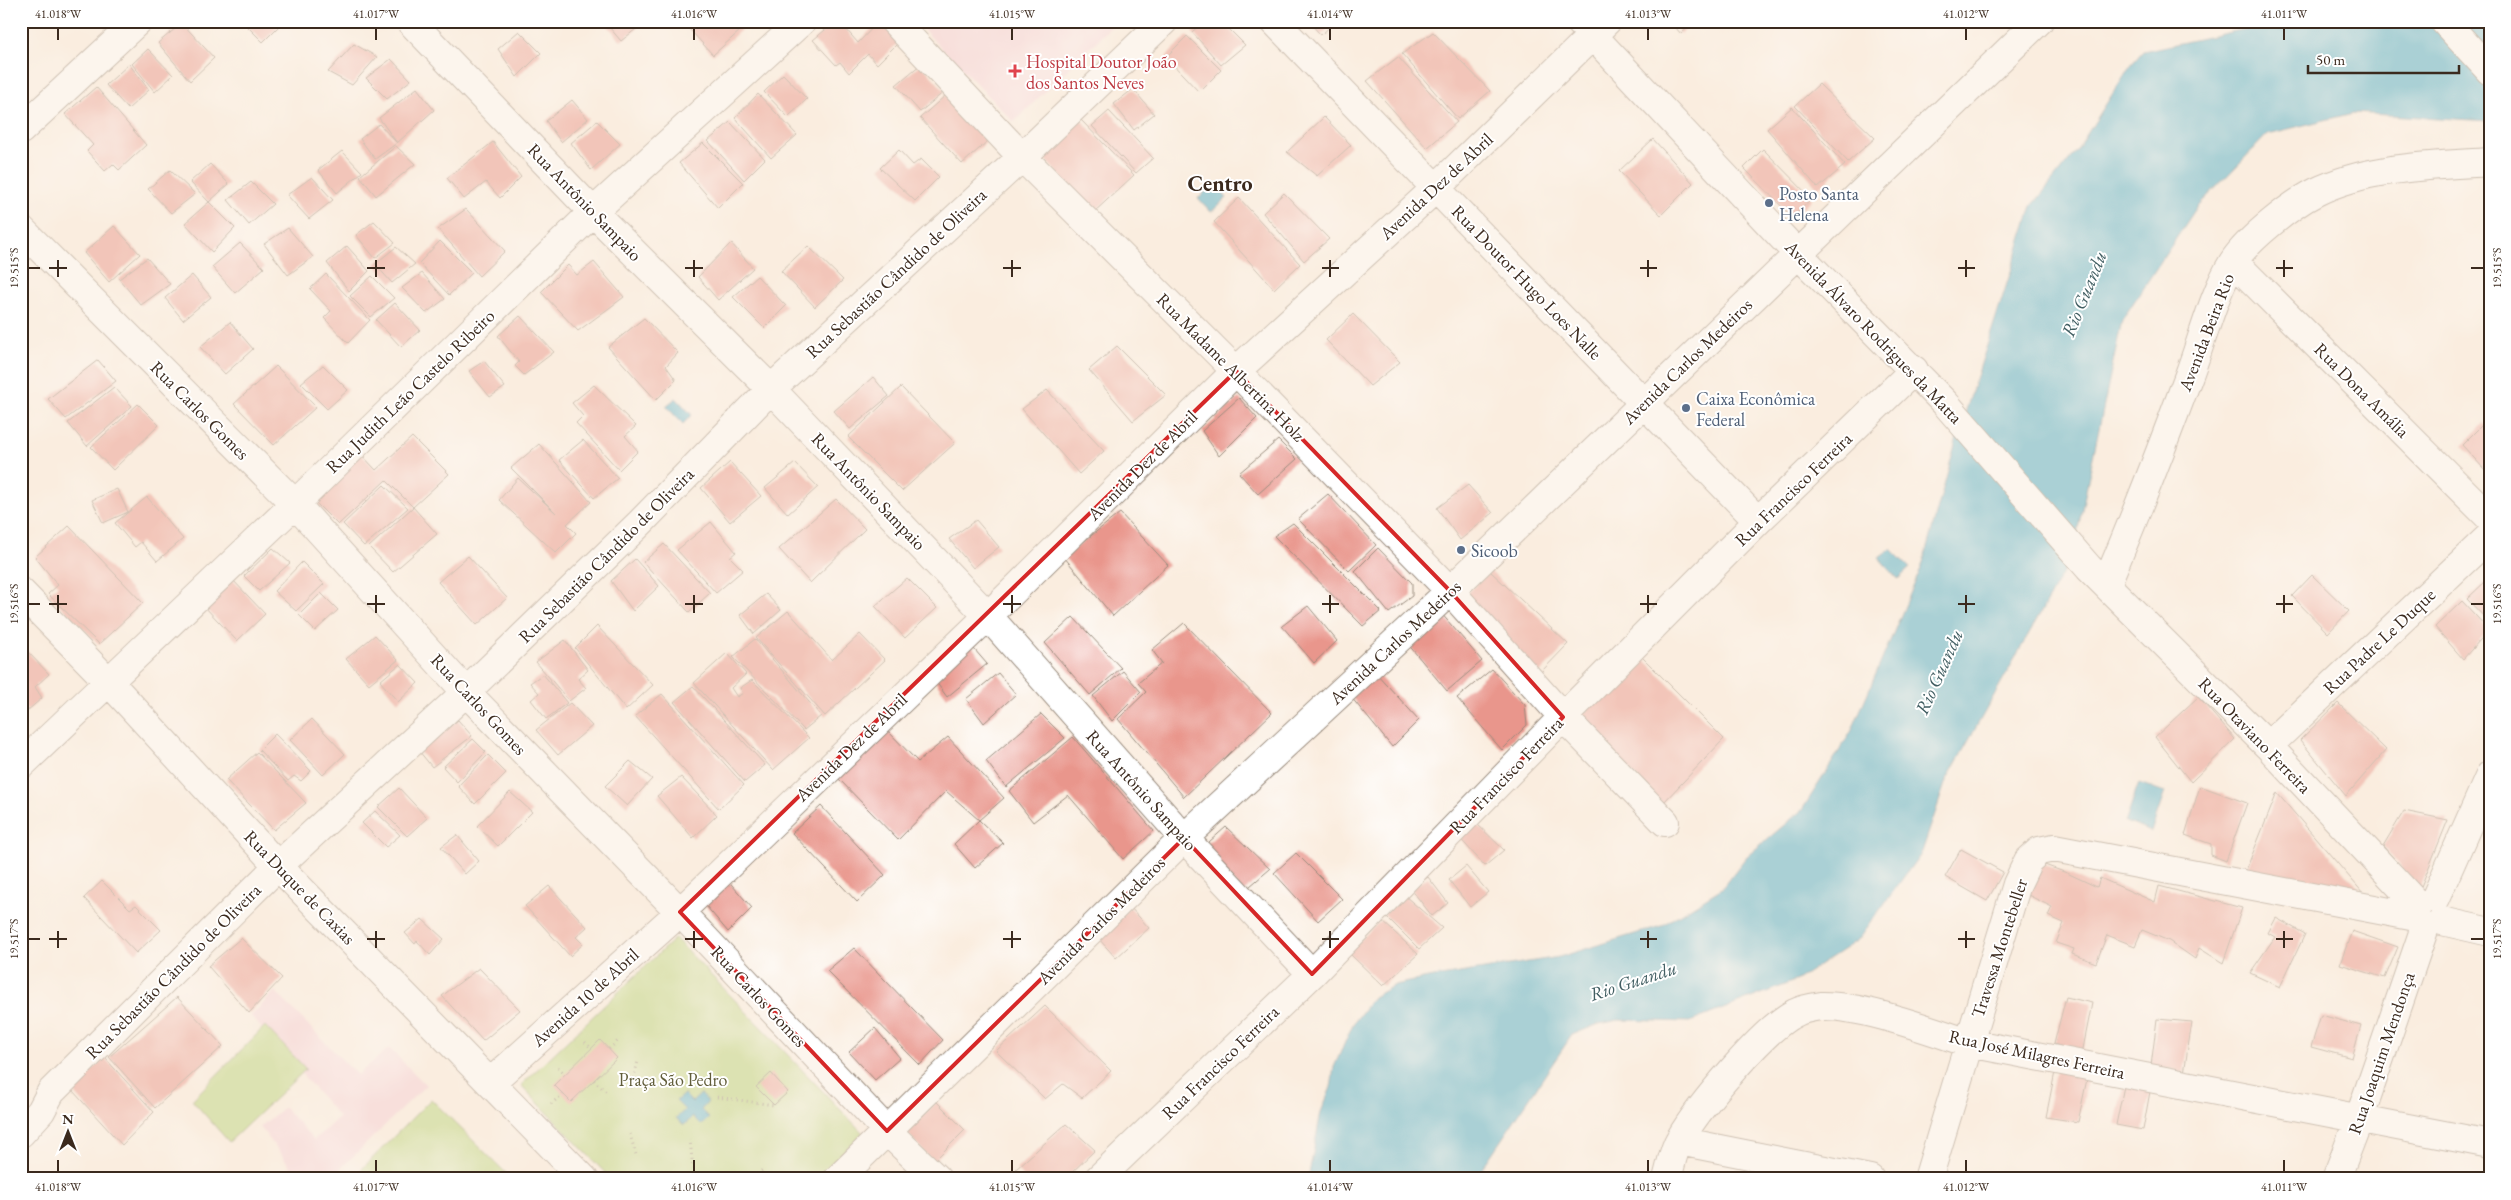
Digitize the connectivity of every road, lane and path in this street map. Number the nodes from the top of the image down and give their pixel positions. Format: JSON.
{"nodes":[{"id":1,"x":138,"y":21,"type":"edge"},
{"id":2,"x":410,"y":21,"type":"edge"},
{"id":3,"x":802,"y":21,"type":"edge"},
{"id":4,"x":894,"y":21,"type":"edge"},
{"id":5,"x":1164,"y":21,"type":"edge"},
{"id":6,"x":1274,"y":21,"type":"edge"},
{"id":7,"x":2444,"y":21,"type":"edge"},
{"id":8,"x":2029,"y":24,"type":"edge"},
{"id":9,"x":1593,"y":26,"type":"edge"},
{"id":10,"x":2490,"y":71,"type":"edge"},
{"id":11,"x":21,"y":130,"type":"edge"},
{"id":12,"x":1022,"y":157,"type":"junction"},
{"id":13,"x":2490,"y":162,"type":"edge"},
{"id":14,"x":1435,"y":189,"type":"junction"},
{"id":15,"x":593,"y":212,"type":"junction"},
{"id":16,"x":21,"y":229,"type":"edge"},
{"id":17,"x":1797,"y":253,"type":"junction"},
{"id":18,"x":2234,"y":262,"type":"junction"},
{"id":19,"x":1914,"y":370,"type":"junction"},
{"id":20,"x":1236,"y":371,"type":"junction"},
{"id":21,"x":771,"y":389,"type":"junction"},
{"id":22,"x":1645,"y":403,"type":"junction"},
{"id":23,"x":295,"y":504,"type":"junction"},
{"id":24,"x":2490,"y":518,"type":"edge"},
{"id":25,"x":1758,"y":521,"type":"junction"},
{"id":26,"x":2490,"y":536,"type":"edge"},
{"id":27,"x":2098,"y":576,"type":"junction"},
{"id":28,"x":1450,"y":591,"type":"junction"},
{"id":29,"x":21,"y":592,"type":"edge"},
{"id":30,"x":988,"y":616,"type":"junction"},
{"id":31,"x":109,"y":682,"type":"junction"},
{"id":32,"x":466,"y":692,"type":"junction"},
{"id":33,"x":1563,"y":717,"type":"junction"},
{"id":34,"x":2268,"y":746,"type":"junction"},
{"id":35,"x":21,"y":765,"type":"edge"},
{"id":36,"x":2490,"y":775,"type":"edge"},
{"id":37,"x":1664,"y":822,"type":"dead end"},
{"id":38,"x":1184,"y":838,"type":"junction"},
{"id":39,"x":278,"y":866,"type":"junction"},
{"id":40,"x":680,"y":912,"type":"junction"},
{"id":41,"x":2427,"y":914,"type":"junction"},
{"id":42,"x":2490,"y":932,"type":"edge"},
{"id":43,"x":1312,"y":974,"type":"junction"},
{"id":44,"x":618,"y":1041,"type":"dead end"},
{"id":45,"x":585,"y":1042,"type":"dead end"},
{"id":46,"x":1969,"y":1043,"type":"junction"},
{"id":47,"x":592,"y":1048,"type":"dead end"},
{"id":48,"x":609,"y":1049,"type":"dead end"},
{"id":49,"x":638,"y":1061,"type":"dead end"},
{"id":50,"x":558,"y":1067,"type":"dead end"},
{"id":51,"x":565,"y":1074,"type":"dead end"},
{"id":52,"x":594,"y":1080,"type":"dead end"},
{"id":53,"x":491,"y":1082,"type":"junction"},
{"id":54,"x":631,"y":1088,"type":"dead end"},
{"id":55,"x":51,"y":1092,"type":"junction"},
{"id":56,"x":607,"y":1092,"type":"dead end"},
{"id":57,"x":562,"y":1094,"type":"dead end"},
{"id":58,"x":717,"y":1097,"type":"dead end"},
{"id":59,"x":551,"y":1104,"type":"dead end"},
{"id":60,"x":774,"y":1105,"type":"dead end"},
{"id":61,"x":21,"y":1108,"type":"edge"},
{"id":62,"x":2360,"y":1119,"type":"junction"},
{"id":63,"x":887,"y":1131,"type":"junction"},
{"id":64,"x":21,"y":1133,"type":"edge"},
{"id":65,"x":630,"y":1134,"type":"dead end"},
{"id":66,"x":690,"y":1138,"type":"dead end"},
{"id":67,"x":1678,"y":1141,"type":"junction"},
{"id":68,"x":2490,"y":1144,"type":"edge"},
{"id":69,"x":636,"y":1155,"type":"dead end"},
{"id":70,"x":693,"y":1169,"type":"dead end"},
{"id":71,"x":584,"y":1179,"type":"edge"},
{"id":72,"x":838,"y":1179,"type":"edge"},
{"id":73,"x":937,"y":1179,"type":"edge"},
{"id":74,"x":1098,"y":1179,"type":"edge"},
{"id":75,"x":1667,"y":1179,"type":"edge"},
{"id":76,"x":1870,"y":1179,"type":"edge"},
{"id":77,"x":1928,"y":1179,"type":"edge"},
{"id":78,"x":2336,"y":1179,"type":"edge"}],
"edges":[{"from":1,"to":11,"type":"street"},
{"from":2,"to":15,"type":"street","name":"Rua Antônio Sampaio"},
{"from":3,"to":15,"type":"street","name":"Rua Judith Leão Castelo Ribeiro"},
{"from":4,"to":12,"type":"street","name":"Rua Madame Albertina Holz"},
{"from":5,"to":12,"type":"street","name":"Rua Sebastião Cândido de Oliveira"},
{"from":6,"to":14,"type":"street","name":"Rua Doutor Hugo Loes Nalle"},
{"from":7,"to":10,"type":"street"},
{"from":8,"to":17,"type":"street","name":"Avenida Carlos Medeiros"},
{"from":9,"to":14,"type":"street","name":"Avenida Dez de Abril"},
{"from":9,"to":17,"type":"street","name":"Avenida Álvaro Rodrigues da Matta"},
{"from":12,"to":20,"type":"street","name":"Rua Madame Albertina Holz"},
{"from":12,"to":21,"type":"street","name":"Rua Sebastião Cândido de Oliveira"},
{"from":13,"to":18,"type":"street","name":"Avenida Beira Rio"},
{"from":14,"to":20,"type":"street","name":"Avenida Dez de Abril"},
{"from":14,"to":22,"type":"street","name":"Rua Doutor Hugo Loes Nalle"},
{"from":15,"to":21,"type":"street","name":"Rua Antônio Sampaio"},
{"from":15,"to":23,"type":"street","name":"Rua Judith Leão Castelo Ribeiro"},
{"from":16,"to":23,"type":"street","name":"Rua Carlos Gomes"},
{"from":17,"to":19,"type":"street","name":"Avenida Álvaro Rodrigues da Matta"},
{"from":17,"to":22,"type":"street","name":"Avenida Carlos Medeiros"},
{"from":18,"to":24,"type":"street","name":"Rua Dona Amália"},
{"from":18,"to":27,"type":"street","name":"Avenida Beira Rio"},
{"from":19,"to":25,"type":"street","name":"Rua Francisco Ferreira"},
{"from":19,"to":27,"type":"street","name":"Avenida Álvaro Rodrigues da Matta"},
{"from":20,"to":28,"type":"street","name":"Rua Madame Albertina Holz"},
{"from":20,"to":30,"type":"street","name":"Avenida Dez de Abril"},
{"from":21,"to":30,"type":"street","name":"Rua Antônio Sampaio"},
{"from":21,"to":32,"type":"street","name":"Rua Sebastião Cândido de Oliveira"},
{"from":22,"to":25,"type":"street","name":"Rua Doutor Hugo Loes Nalle"},
{"from":22,"to":28,"type":"street","name":"Avenida Carlos Medeiros"},
{"from":23,"to":31,"type":"street","name":"Rua Judith Leão Castelo Ribeiro"},
{"from":23,"to":32,"type":"street","name":"Rua Carlos Gomes"},
{"from":25,"to":33,"type":"street","name":"Rua Francisco Ferreira"},
{"from":26,"to":34,"type":"street","name":"Rua Padre Le Duque"},
{"from":27,"to":34,"type":"street","name":"Rua Otaviano Ferreira"},
{"from":28,"to":33,"type":"street","name":"Rua Madame Albertina Holz"},
{"from":28,"to":38,"type":"street","name":"Avenida Carlos Medeiros"},
{"from":29,"to":31,"type":"street","name":"Rua Duque de Caxias"},
{"from":30,"to":38,"type":"street","name":"Rua Antônio Sampaio"},
{"from":30,"to":40,"type":"street","name":"Avenida Dez de Abril"},
{"from":31,"to":35,"type":"street","name":"Rua Judith Leão Castelo Ribeiro"},
{"from":31,"to":39,"type":"street","name":"Rua Duque de Caxias"},
{"from":32,"to":39,"type":"street","name":"Rua Sebastião Cândido de Oliveira"},
{"from":32,"to":40,"type":"street","name":"Rua Carlos Gomes"},
{"from":33,"to":37,"type":"street","name":"Rua Madame Albertina Holz"},
{"from":33,"to":43,"type":"street","name":"Rua Francisco Ferreira"},
{"from":34,"to":41,"type":"street","name":"Rua Otaviano Ferreira"},
{"from":36,"to":41,"type":"street","name":"Rua Joaquim Mendonça"},
{"from":38,"to":43,"type":"street","name":"Rua Antônio Sampaio"},
{"from":38,"to":63,"type":"street","name":"Avenida Carlos Medeiros"},
{"from":39,"to":53,"type":"street","name":"Rua Duque de Caxias"},
{"from":39,"to":55,"type":"street","name":"Rua Sebastião Cândido de Oliveira"},
{"from":40,"to":53,"type":"street","name":"Avenida 10 de Abril"},
{"from":40,"to":63,"type":"street","name":"Rua Carlos Gomes"},
{"from":41,"to":42,"type":"street"},
{"from":41,"to":46,"type":"street","name":"Travessa Montebeller"},
{"from":41,"to":62,"type":"street","name":"Rua Joaquim Mendonça"},
{"from":43,"to":74,"type":"street","name":"Rua Francisco Ferreira"},
{"from":44,"to":48,"type":"path"},
{"from":45,"to":47,"type":"path"},
{"from":46,"to":62,"type":"street","name":"Rua José Milagres Ferreira"},
{"from":46,"to":67,"type":"street","name":"Rua José Milagres Ferreira"},
{"from":46,"to":77,"type":"street","name":"Travessa Montebeller"},
{"from":49,"to":54,"type":"path"},
{"from":50,"to":51,"type":"path"},
{"from":52,"to":56,"type":"path"},
{"from":53,"to":71,"type":"street","name":"Rua Duque de Caxias"},
{"from":55,"to":61,"type":"street","name":"Rua Sebastião Cândido de Oliveira"},
{"from":55,"to":64,"type":"street","name":"Rua Sebastião Cândido de Oliveira"},
{"from":57,"to":59,"type":"path"},
{"from":58,"to":60,"type":"path"},
{"from":62,"to":68,"type":"street","name":"Rua José Milagres Ferreira"},
{"from":62,"to":78,"type":"street","name":"Rua Joaquim Mendonça"},
{"from":63,"to":72,"type":"street","name":"Avenida Carlos Medeiros"},
{"from":63,"to":73,"type":"street","name":"Rua Carlos Gomes"},
{"from":65,"to":69,"type":"path"},
{"from":66,"to":70,"type":"path"},
{"from":67,"to":75,"type":"street","name":"Rua José Milagres Ferreira"},
{"from":67,"to":76,"type":"street"}]}
